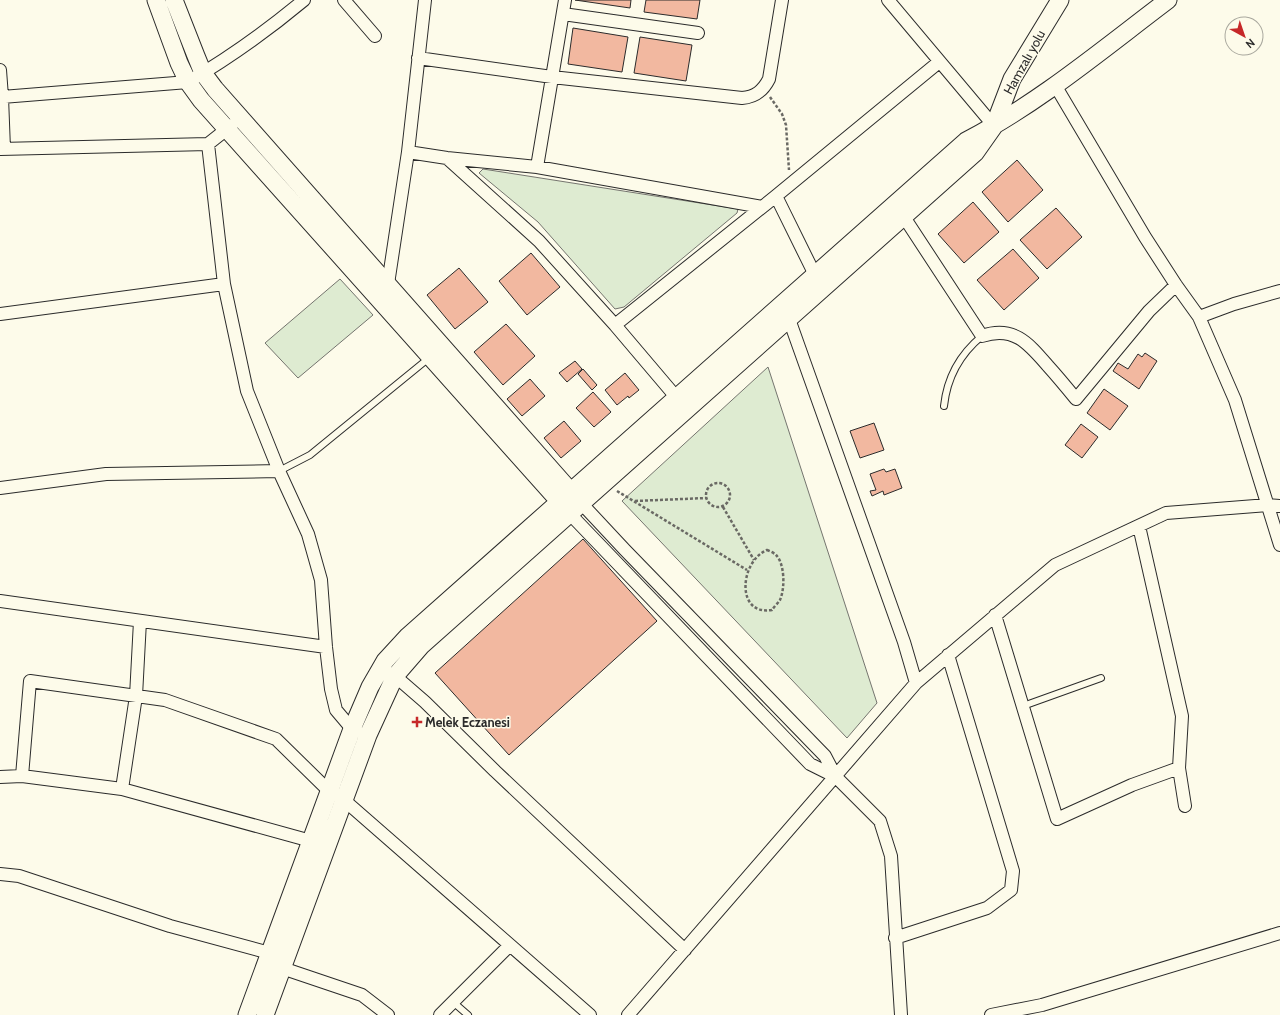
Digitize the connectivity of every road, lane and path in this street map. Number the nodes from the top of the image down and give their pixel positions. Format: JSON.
{"nodes":[{"id":1,"x":156,"y":0,"type":"edge"},
{"id":2,"x":174,"y":0,"type":"edge"},
{"id":3,"x":304,"y":0,"type":"edge"},
{"id":4,"x":344,"y":0,"type":"edge"},
{"id":5,"x":425,"y":0,"type":"edge"},
{"id":6,"x":565,"y":0,"type":"edge"},
{"id":7,"x":782,"y":0,"type":"edge"},
{"id":8,"x":888,"y":0,"type":"edge"},
{"id":9,"x":1060,"y":0,"type":"edge"},
{"id":10,"x":1168,"y":0,"type":"edge"},
{"id":11,"x":563,"y":14,"type":"junction"},
{"id":12,"x":698,"y":33,"type":"dead end"},
{"id":13,"x":375,"y":36,"type":"dead end"},
{"id":14,"x":418,"y":58,"type":"junction"},
{"id":15,"x":939,"y":62,"type":"junction"},
{"id":16,"x":0,"y":70,"type":"edge"},
{"id":17,"x":203,"y":73,"type":"junction"},
{"id":18,"x":552,"y":76,"type":"junction"},
{"id":19,"x":188,"y":82,"type":"junction"},
{"id":20,"x":1055,"y":85,"type":"junction"},
{"id":21,"x":763,"y":89,"type":"junction"},
{"id":22,"x":2,"y":96,"type":"junction"},
{"id":23,"x":240,"y":118,"type":"junction"},
{"id":24,"x":994,"y":126,"type":"junction"},
{"id":25,"x":227,"y":130,"type":"junction"},
{"id":26,"x":208,"y":144,"type":"junction"},
{"id":27,"x":2,"y":149,"type":"edge"},
{"id":28,"x":408,"y":152,"type":"junction"},
{"id":29,"x":447,"y":158,"type":"junction"},
{"id":30,"x":537,"y":167,"type":"junction"},
{"id":31,"x":790,"y":185,"type":"junction"},
{"id":32,"x":776,"y":196,"type":"junction"},
{"id":33,"x":762,"y":207,"type":"junction"},
{"id":34,"x":904,"y":217,"type":"junction"},
{"id":35,"x":816,"y":275,"type":"junction"},
{"id":36,"x":224,"y":284,"type":"junction"},
{"id":37,"x":388,"y":284,"type":"junction"},
{"id":38,"x":1176,"y":285,"type":"junction"},
{"id":39,"x":1280,"y":291,"type":"edge"},
{"id":40,"x":381,"y":301,"type":"junction"},
{"id":41,"x":783,"y":313,"type":"junction"},
{"id":42,"x":0,"y":314,"type":"edge"},
{"id":43,"x":1199,"y":317,"type":"junction"},
{"id":44,"x":615,"y":325,"type":"junction"},
{"id":45,"x":982,"y":336,"type":"junction"},
{"id":46,"x":431,"y":357,"type":"junction"},
{"id":47,"x":682,"y":404,"type":"junction"},
{"id":48,"x":944,"y":406,"type":"dead end"},
{"id":49,"x":279,"y":471,"type":"junction"},
{"id":50,"x":604,"y":484,"type":"junction"},
{"id":51,"x":0,"y":488,"type":"edge"},
{"id":52,"x":706,"y":498,"type":"junction"},
{"id":53,"x":634,"y":502,"type":"junction"},
{"id":54,"x":571,"y":503,"type":"junction"},
{"id":55,"x":1268,"y":505,"type":"junction"},
{"id":56,"x":1280,"y":506,"type":"edge"},
{"id":57,"x":723,"y":507,"type":"junction"},
{"id":58,"x":1139,"y":526,"type":"junction"},
{"id":59,"x":1280,"y":546,"type":"edge"},
{"id":60,"x":754,"y":560,"type":"junction"},
{"id":61,"x":747,"y":570,"type":"junction"},
{"id":62,"x":0,"y":601,"type":"edge"},
{"id":63,"x":995,"y":615,"type":"junction"},
{"id":64,"x":140,"y":621,"type":"junction"},
{"id":65,"x":326,"y":647,"type":"junction"},
{"id":66,"x":948,"y":656,"type":"junction"},
{"id":67,"x":395,"y":676,"type":"junction"},
{"id":68,"x":1101,"y":678,"type":"dead end"},
{"id":69,"x":916,"y":683,"type":"junction"},
{"id":70,"x":136,"y":696,"type":"junction"},
{"id":71,"x":1023,"y":706,"type":"junction"},
{"id":72,"x":360,"y":732,"type":"junction"},
{"id":73,"x":1179,"y":768,"type":"junction"},
{"id":74,"x":22,"y":776,"type":"junction"},
{"id":75,"x":0,"y":777,"type":"edge"},
{"id":76,"x":836,"y":777,"type":"junction"},
{"id":77,"x":122,"y":789,"type":"junction"},
{"id":78,"x":336,"y":795,"type":"junction"},
{"id":79,"x":1185,"y":806,"type":"dead end"},
{"id":80,"x":311,"y":841,"type":"junction"},
{"id":81,"x":0,"y":874,"type":"edge"},
{"id":82,"x":1280,"y":933,"type":"edge"},
{"id":83,"x":895,"y":938,"type":"junction"},
{"id":84,"x":510,"y":945,"type":"junction"},
{"id":85,"x":685,"y":950,"type":"junction"},
{"id":86,"x":270,"y":952,"type":"junction"},
{"id":87,"x":284,"y":962,"type":"junction"},
{"id":88,"x":453,"y":1002,"type":"junction"},
{"id":89,"x":247,"y":1015,"type":"edge"},
{"id":90,"x":265,"y":1015,"type":"edge"},
{"id":91,"x":388,"y":1015,"type":"edge"},
{"id":92,"x":440,"y":1015,"type":"edge"},
{"id":93,"x":468,"y":1015,"type":"edge"},
{"id":94,"x":590,"y":1015,"type":"edge"},
{"id":95,"x":628,"y":1015,"type":"edge"},
{"id":96,"x":901,"y":1015,"type":"edge"},
{"id":97,"x":991,"y":1015,"type":"edge"}],
"edges":[{"from":1,"to":19,"type":"main road"},
{"from":2,"to":17,"type":"main road"},
{"from":3,"to":17,"type":"street"},
{"from":4,"to":13,"type":"street"},
{"from":5,"to":14,"type":"street"},
{"from":6,"to":11,"type":"street"},
{"from":7,"to":21,"type":"street"},
{"from":8,"to":15,"type":"street"},
{"from":9,"to":24,"type":"main road","name":"Hamzalı yolu"},
{"from":10,"to":20,"type":"main road"},
{"from":11,"to":12,"type":"street"},
{"from":11,"to":18,"type":"street"},
{"from":14,"to":18,"type":"street"},
{"from":14,"to":28,"type":"street"},
{"from":15,"to":24,"type":"street"},
{"from":15,"to":31,"type":"street"},
{"from":16,"to":22,"type":"street"},
{"from":17,"to":19,"type":"street"},
{"from":17,"to":23,"type":"main road"},
{"from":18,"to":21,"type":"street"},
{"from":18,"to":30,"type":"street"},
{"from":19,"to":22,"type":"street"},
{"from":19,"to":25,"type":"main road"},
{"from":20,"to":24,"type":"main road"},
{"from":20,"to":38,"type":"street"},
{"from":21,"to":31,"type":"path"},
{"from":22,"to":27,"type":"street"},
{"from":23,"to":25,"type":"street"},
{"from":23,"to":37,"type":"main road"},
{"from":24,"to":34,"type":"main road"},
{"from":24,"to":35,"type":"main road"},
{"from":25,"to":26,"type":"street"},
{"from":25,"to":40,"type":"main road"},
{"from":26,"to":27,"type":"street"},
{"from":26,"to":36,"type":"street"},
{"from":28,"to":29,"type":"street"},
{"from":28,"to":37,"type":"street"},
{"from":29,"to":30,"type":"street"},
{"from":29,"to":44,"type":"street"},
{"from":30,"to":33,"type":"street"},
{"from":31,"to":32,"type":"street"},
{"from":32,"to":33,"type":"street"},
{"from":32,"to":35,"type":"street"},
{"from":33,"to":44,"type":"street"},
{"from":34,"to":41,"type":"main road"},
{"from":34,"to":45,"type":"street"},
{"from":35,"to":41,"type":"main road"},
{"from":36,"to":42,"type":"street"},
{"from":36,"to":49,"type":"street"},
{"from":37,"to":40,"type":"street"},
{"from":37,"to":54,"type":"main road"},
{"from":38,"to":43,"type":"street"},
{"from":38,"to":45,"type":"street"},
{"from":39,"to":43,"type":"street"},
{"from":40,"to":46,"type":"main road"},
{"from":41,"to":47,"type":"main road"},
{"from":41,"to":69,"type":"street"},
{"from":43,"to":55,"type":"street"},
{"from":44,"to":47,"type":"street"},
{"from":45,"to":48,"type":"lane"},
{"from":46,"to":49,"type":"lane"},
{"from":46,"to":54,"type":"main road"},
{"from":47,"to":50,"type":"main road"},
{"from":47,"to":54,"type":"main road"},
{"from":49,"to":51,"type":"street"},
{"from":49,"to":65,"type":"street"},
{"from":50,"to":53,"type":"path"},
{"from":50,"to":54,"type":"main road"},
{"from":52,"to":53,"type":"path"},
{"from":52,"to":57,"type":"path"},
{"from":52,"to":57,"type":"path"},
{"from":53,"to":61,"type":"path"},
{"from":54,"to":67,"type":"main road"},
{"from":54,"to":72,"type":"main road"},
{"from":54,"to":76,"type":"street"},
{"from":55,"to":56,"type":"street"},
{"from":55,"to":58,"type":"street"},
{"from":55,"to":59,"type":"street"},
{"from":57,"to":60,"type":"path"},
{"from":58,"to":63,"type":"street"},
{"from":58,"to":73,"type":"street"},
{"from":60,"to":61,"type":"path"},
{"from":60,"to":61,"type":"path"},
{"from":62,"to":64,"type":"street"},
{"from":63,"to":66,"type":"street"},
{"from":63,"to":71,"type":"street"},
{"from":64,"to":65,"type":"street"},
{"from":64,"to":70,"type":"street"},
{"from":65,"to":72,"type":"street"},
{"from":66,"to":69,"type":"street"},
{"from":66,"to":83,"type":"street"},
{"from":67,"to":72,"type":"main road"},
{"from":67,"to":85,"type":"street"},
{"from":68,"to":71,"type":"lane"},
{"from":69,"to":76,"type":"street"},
{"from":70,"to":74,"type":"street"},
{"from":70,"to":77,"type":"street"},
{"from":70,"to":78,"type":"street"},
{"from":71,"to":73,"type":"street"},
{"from":72,"to":78,"type":"main road"},
{"from":73,"to":79,"type":"street"},
{"from":74,"to":75,"type":"street"},
{"from":74,"to":77,"type":"street"},
{"from":76,"to":83,"type":"street"},
{"from":76,"to":85,"type":"street"},
{"from":77,"to":80,"type":"street"},
{"from":78,"to":80,"type":"main road"},
{"from":78,"to":84,"type":"street"},
{"from":78,"to":87,"type":"main road"},
{"from":80,"to":86,"type":"main road"},
{"from":81,"to":86,"type":"street"},
{"from":82,"to":97,"type":"street"},
{"from":83,"to":96,"type":"street"},
{"from":84,"to":88,"type":"street"},
{"from":84,"to":94,"type":"street"},
{"from":85,"to":95,"type":"street"},
{"from":86,"to":87,"type":"street"},
{"from":86,"to":89,"type":"main road"},
{"from":87,"to":90,"type":"main road"},
{"from":87,"to":91,"type":"street"},
{"from":88,"to":92,"type":"street"},
{"from":88,"to":93,"type":"lane"}]}
